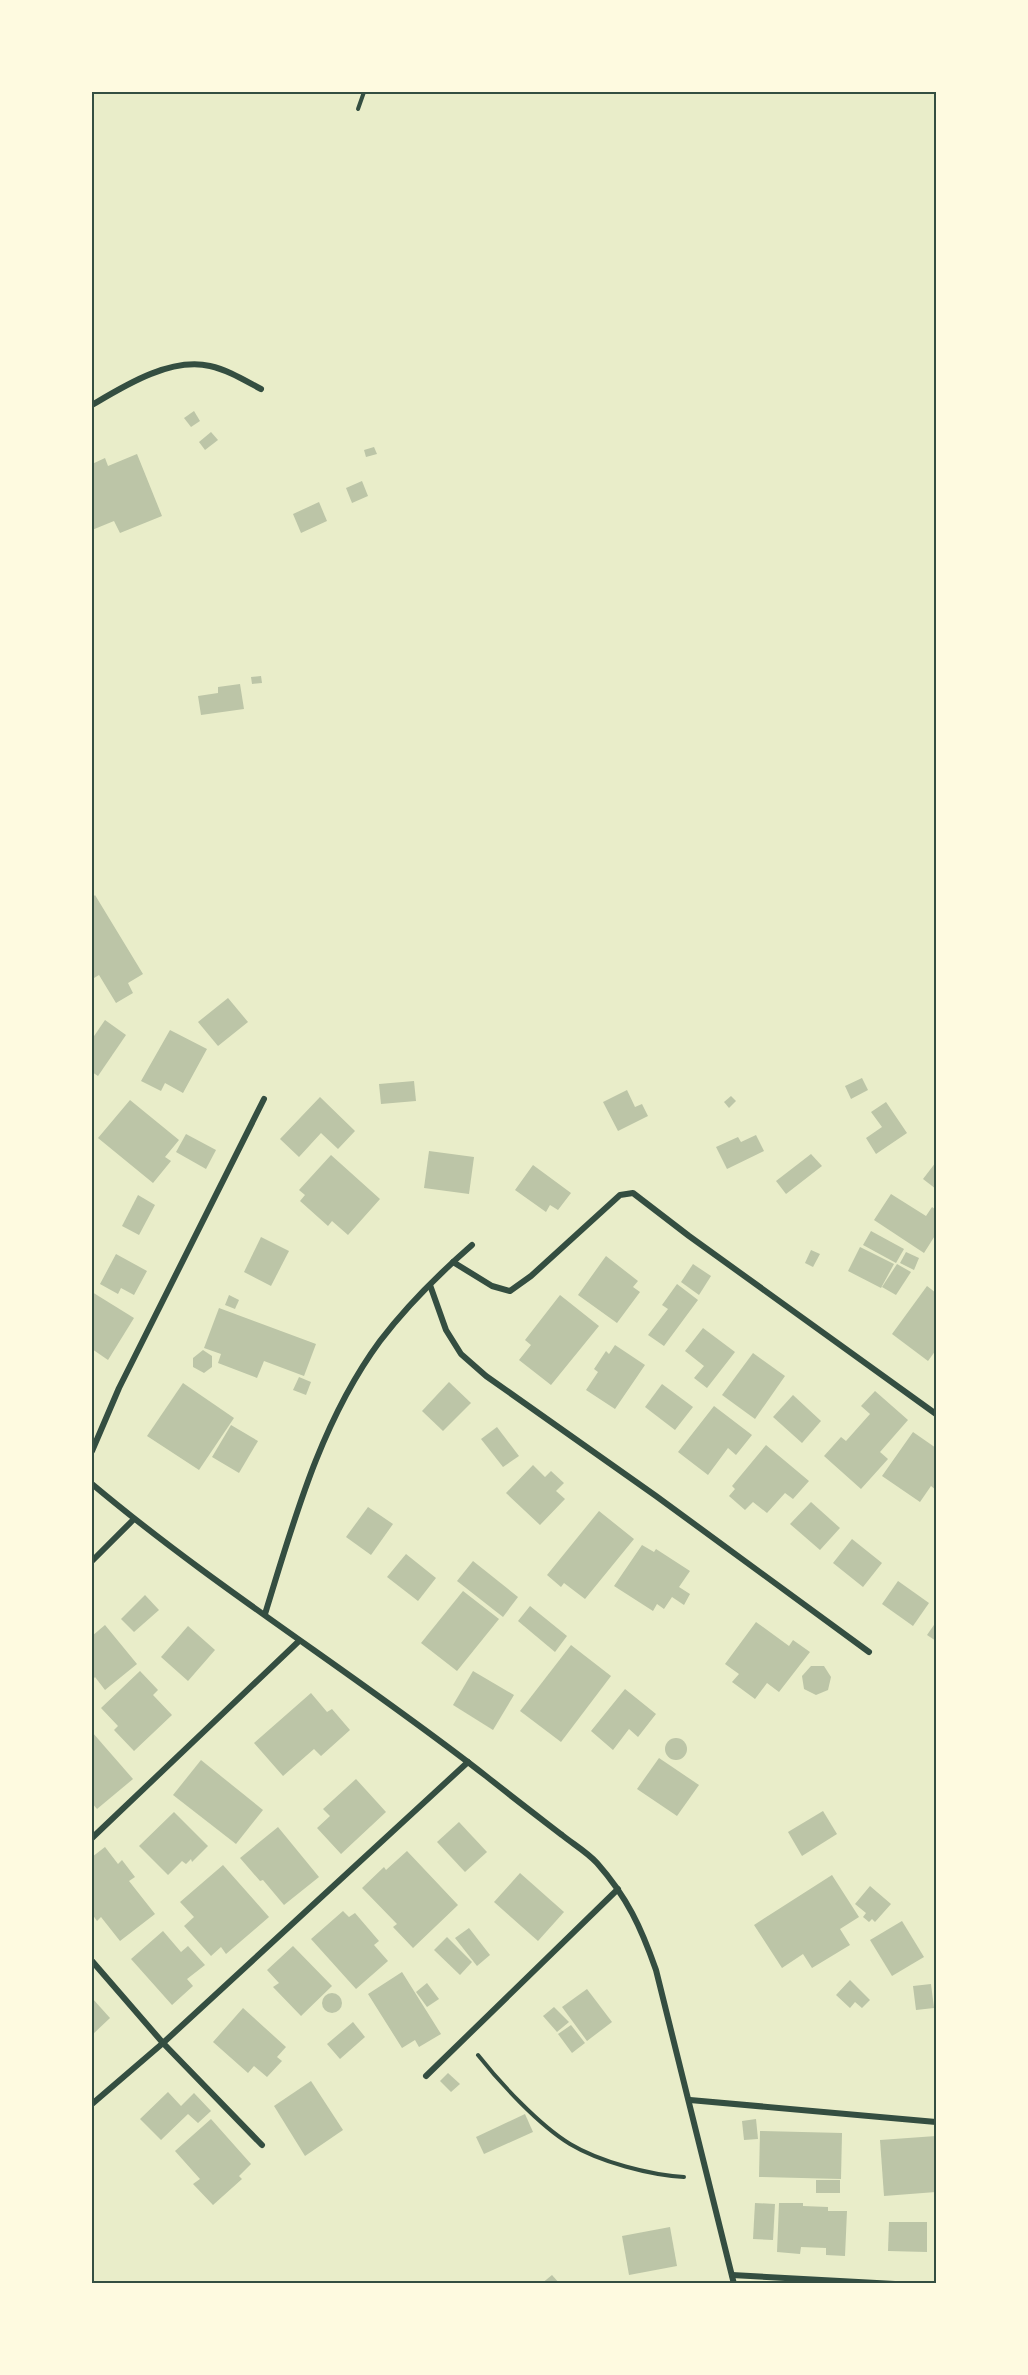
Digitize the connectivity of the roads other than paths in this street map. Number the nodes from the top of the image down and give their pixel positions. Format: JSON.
{"nodes":[{"id":1,"x":261,"y":389,"type":"dead end"},
{"id":2,"x":92,"y":405,"type":"edge"},
{"id":3,"x":264,"y":1099,"type":"dead end"},
{"id":4,"x":472,"y":1245,"type":"dead end"},
{"id":5,"x":453,"y":1262,"type":"junction"},
{"id":6,"x":430,"y":1286,"type":"junction"},
{"id":7,"x":936,"y":1414,"type":"edge"},
{"id":8,"x":92,"y":1451,"type":"edge"},
{"id":9,"x":92,"y":1484,"type":"edge"},
{"id":10,"x":134,"y":1519,"type":"junction"},
{"id":11,"x":92,"y":1561,"type":"edge"},
{"id":12,"x":265,"y":1614,"type":"junction"},
{"id":13,"x":299,"y":1641,"type":"junction"},
{"id":14,"x":869,"y":1652,"type":"dead end"},
{"id":15,"x":468,"y":1762,"type":"junction"},
{"id":16,"x":92,"y":1838,"type":"edge"},
{"id":17,"x":618,"y":1889,"type":"junction"},
{"id":18,"x":92,"y":1961,"type":"edge"},
{"id":19,"x":163,"y":2043,"type":"junction"},
{"id":20,"x":426,"y":2076,"type":"dead end"},
{"id":21,"x":690,"y":2100,"type":"junction"},
{"id":22,"x":92,"y":2104,"type":"edge"},
{"id":23,"x":936,"y":2122,"type":"edge"},
{"id":24,"x":262,"y":2145,"type":"dead end"},
{"id":25,"x":732,"y":2275,"type":"junction"},
{"id":26,"x":734,"y":2283,"type":"edge"},
{"id":27,"x":895,"y":2283,"type":"edge"}],
"edges":[{"from":1,"to":2,"type":"street"},
{"from":3,"to":8,"type":"street"},
{"from":4,"to":5,"type":"street"},
{"from":5,"to":6,"type":"street"},
{"from":5,"to":7,"type":"street"},
{"from":6,"to":12,"type":"street"},
{"from":6,"to":14,"type":"street"},
{"from":9,"to":10,"type":"street"},
{"from":10,"to":11,"type":"street"},
{"from":10,"to":12,"type":"street"},
{"from":12,"to":13,"type":"street"},
{"from":13,"to":15,"type":"street"},
{"from":13,"to":16,"type":"street"},
{"from":15,"to":17,"type":"street"},
{"from":15,"to":19,"type":"street"},
{"from":17,"to":20,"type":"street"},
{"from":17,"to":21,"type":"street"},
{"from":18,"to":19,"type":"street"},
{"from":19,"to":22,"type":"street"},
{"from":19,"to":24,"type":"street"},
{"from":21,"to":23,"type":"street"},
{"from":21,"to":25,"type":"street"},
{"from":25,"to":26,"type":"street"},
{"from":25,"to":27,"type":"street"}]}
